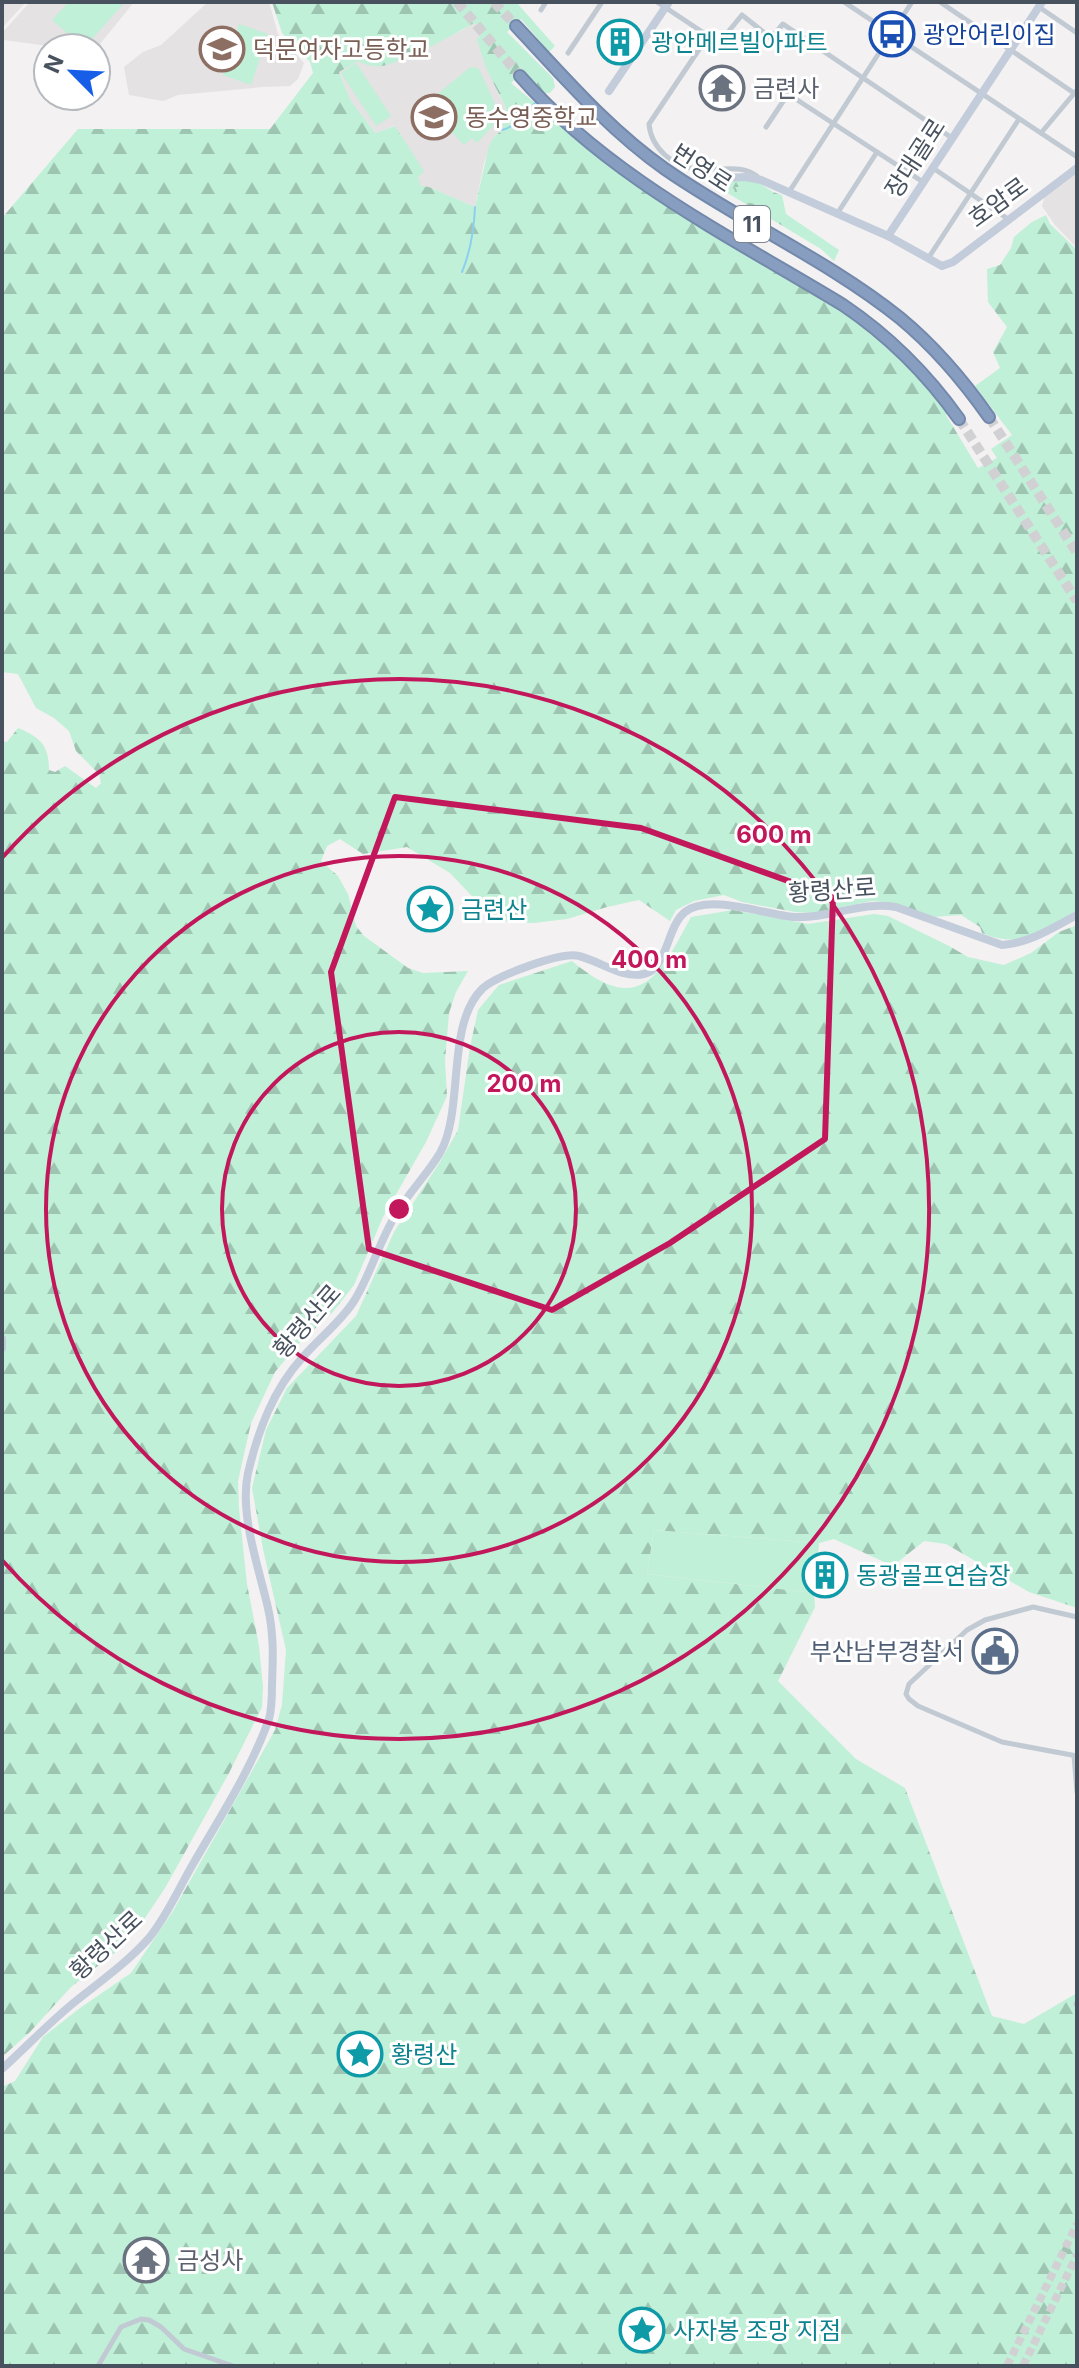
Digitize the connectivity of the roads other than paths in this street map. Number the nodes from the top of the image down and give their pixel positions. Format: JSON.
{"nodes":[{"id":1,"x":546,"y":2,"type":"edge"},
{"id":2,"x":602,"y":2,"type":"edge"},
{"id":3,"x":844,"y":2,"type":"edge"},
{"id":4,"x":912,"y":2,"type":"edge"},
{"id":5,"x":940,"y":2,"type":"edge"},
{"id":6,"x":960,"y":2,"type":"edge"},
{"id":7,"x":663,"y":4,"type":"edge"},
{"id":8,"x":1041,"y":5,"type":"edge"},
{"id":9,"x":541,"y":10,"type":"dead end"},
{"id":10,"x":954,"y":12,"type":"junction"},
{"id":11,"x":516,"y":26,"type":"tunnel mouth"},
{"id":12,"x":1077,"y":33,"type":"edge"},
{"id":13,"x":892,"y":34,"type":"junction"},
{"id":14,"x":708,"y":36,"type":"junction"},
{"id":15,"x":1011,"y":50,"type":"junction"},
{"id":16,"x":568,"y":53,"type":"dead end"},
{"id":17,"x":520,"y":76,"type":"tunnel mouth"},
{"id":18,"x":862,"y":79,"type":"junction"},
{"id":19,"x":609,"y":91,"type":"dead end"},
{"id":20,"x":1076,"y":91,"type":"edge"},
{"id":21,"x":982,"y":94,"type":"junction"},
{"id":22,"x":1019,"y":119,"type":"junction"},
{"id":23,"x":833,"y":123,"type":"junction"},
{"id":24,"x":766,"y":127,"type":"dead end"},
{"id":25,"x":1041,"y":133,"type":"junction"},
{"id":26,"x":952,"y":138,"type":"junction"},
{"id":27,"x":877,"y":152,"type":"junction"},
{"id":28,"x":1077,"y":157,"type":"edge"},
{"id":29,"x":933,"y":168,"type":"junction"},
{"id":30,"x":1077,"y":168,"type":"edge"},
{"id":31,"x":724,"y":178,"type":"dead end"},
{"id":32,"x":761,"y":180,"type":"junction"},
{"id":33,"x":923,"y":182,"type":"junction"},
{"id":34,"x":788,"y":193,"type":"junction"},
{"id":35,"x":970,"y":193,"type":"junction"},
{"id":36,"x":837,"y":214,"type":"junction"},
{"id":37,"x":1008,"y":219,"type":"junction"},
{"id":38,"x":888,"y":236,"type":"junction"},
{"id":39,"x":929,"y":257,"type":"junction"},
{"id":40,"x":989,"y":417,"type":"tunnel mouth"},
{"id":41,"x":959,"y":419,"type":"tunnel mouth"},
{"id":42,"x":1077,"y":915,"type":"edge"},
{"id":43,"x":2,"y":1339,"type":"edge"},
{"id":44,"x":2,"y":1348,"type":"edge"},
{"id":45,"x":1077,"y":1617,"type":"edge"},
{"id":46,"x":1076,"y":1756,"type":"edge"},
{"id":47,"x":1077,"y":1792,"type":"edge"},
{"id":48,"x":2,"y":2069,"type":"edge"},
{"id":49,"x":98,"y":2366,"type":"edge"},
{"id":50,"x":233,"y":2366,"type":"edge"}],
"edges":[{"from":1,"to":9,"type":"street"},
{"from":2,"to":16,"type":"street"},
{"from":3,"to":13,"type":"street"},
{"from":4,"to":13,"type":"street"},
{"from":5,"to":10,"type":"street"},
{"from":6,"to":10,"type":"street"},
{"from":7,"to":14,"type":"street"},
{"from":7,"to":19,"type":"street"},
{"from":8,"to":12,"type":"street"},
{"from":8,"to":15,"type":"street","name":"장대골로"},
{"from":10,"to":15,"type":"street"},
{"from":11,"to":40,"type":"highway","name":"번영로","number":"11"},
{"from":13,"to":18,"type":"street"},
{"from":13,"to":21,"type":"street"},
{"from":14,"to":18,"type":"street"},
{"from":14,"to":32,"type":"street"},
{"from":15,"to":20,"type":"street"},
{"from":15,"to":21,"type":"street","name":"장대골로"},
{"from":17,"to":41,"type":"highway","name":"번영로","number":"11"},
{"from":18,"to":23,"type":"street"},
{"from":18,"to":26,"type":"street"},
{"from":20,"to":25,"type":"street"},
{"from":21,"to":22,"type":"street"},
{"from":21,"to":26,"type":"street","name":"장대골로"},
{"from":22,"to":25,"type":"street"},
{"from":22,"to":35,"type":"street"},
{"from":23,"to":24,"type":"street"},
{"from":23,"to":27,"type":"street"},
{"from":23,"to":34,"type":"street"},
{"from":25,"to":28,"type":"street"},
{"from":26,"to":29,"type":"street","name":"장대골로"},
{"from":27,"to":33,"type":"street"},
{"from":27,"to":36,"type":"street"},
{"from":29,"to":33,"type":"street","name":"장대골로"},
{"from":29,"to":35,"type":"street"},
{"from":30,"to":37,"type":"street","name":"호암로"},
{"from":31,"to":32,"type":"street"},
{"from":32,"to":34,"type":"street"},
{"from":33,"to":38,"type":"street","name":"장대골로"},
{"from":34,"to":36,"type":"street"},
{"from":35,"to":37,"type":"street"},
{"from":35,"to":39,"type":"street"},
{"from":36,"to":38,"type":"street"},
{"from":37,"to":39,"type":"street","name":"호암로"},
{"from":38,"to":39,"type":"street"},
{"from":42,"to":48,"type":"street","name":"황령산로"},
{"from":43,"to":44,"type":"street"},
{"from":45,"to":46,"type":"street"},
{"from":46,"to":47,"type":"street"},
{"from":49,"to":50,"type":"street"}]}
